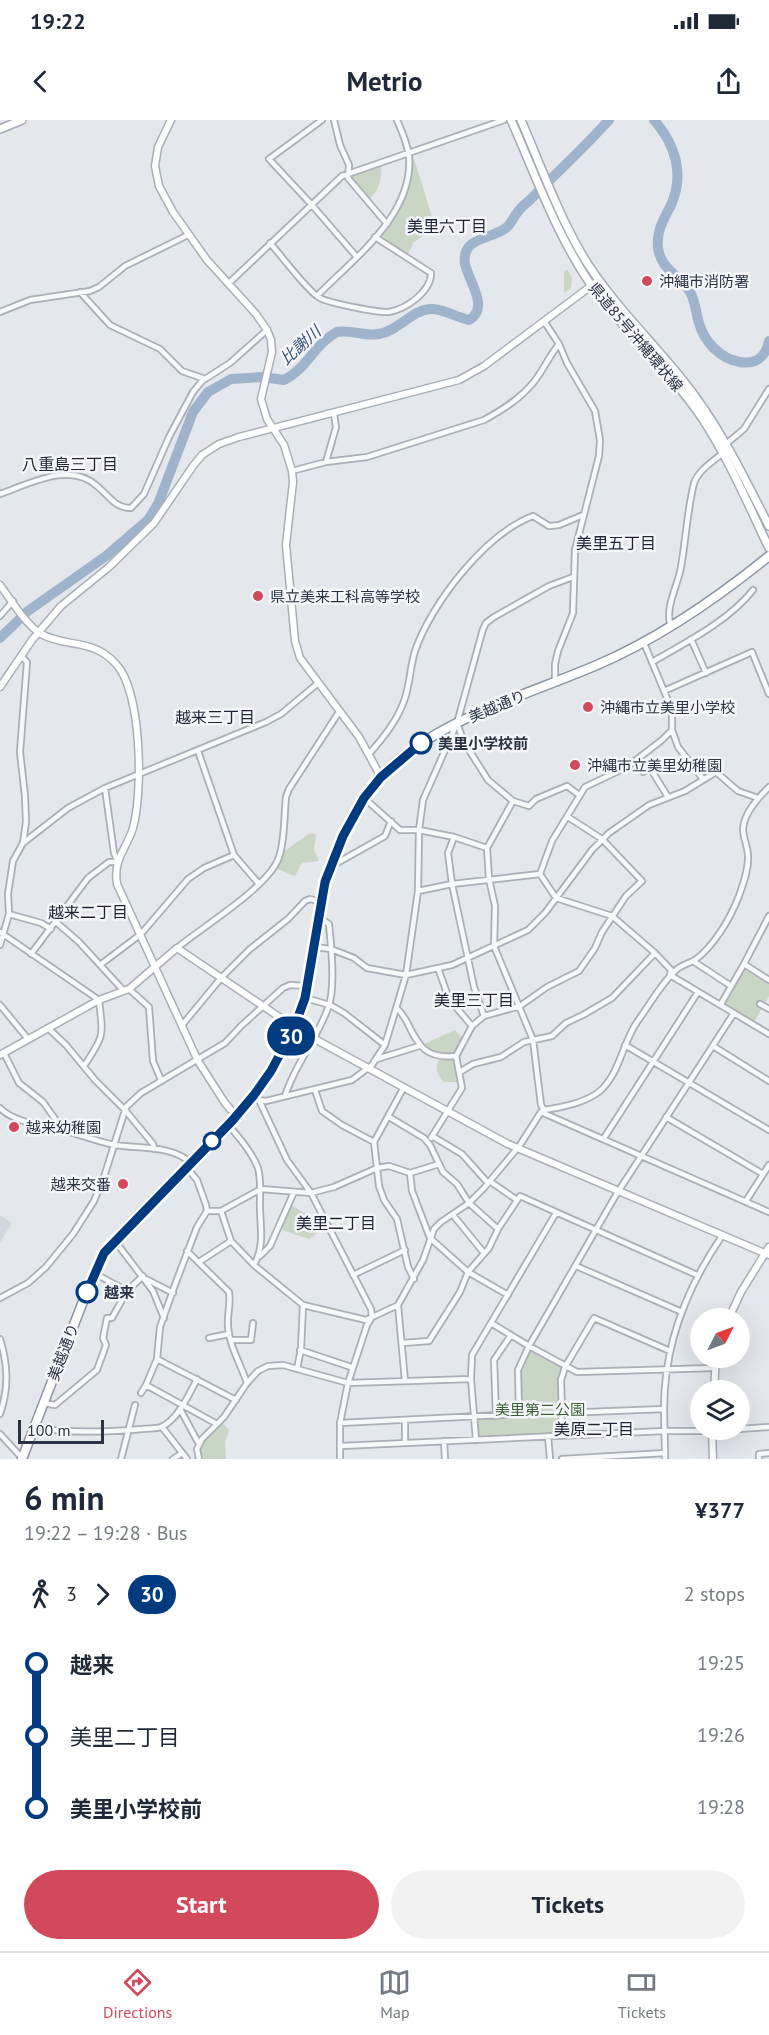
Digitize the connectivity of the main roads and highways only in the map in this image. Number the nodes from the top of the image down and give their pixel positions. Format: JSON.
{"nodes":[{"id":1,"x":22,"y":120,"type":"edge"},
{"id":2,"x":512,"y":120,"type":"edge"},
{"id":3,"x":521,"y":120,"type":"edge"},
{"id":4,"x":0,"y":129,"type":"edge"},
{"id":5,"x":769,"y":526,"type":"edge"},
{"id":6,"x":769,"y":548,"type":"edge"},
{"id":7,"x":769,"y":556,"type":"edge"},
{"id":8,"x":22,"y":1459,"type":"edge"}],
"edges":[{"from":1,"to":4,"type":"main road"},
{"from":2,"to":6,"type":"main road","name":"県道85号沖縄環状線"},
{"from":3,"to":5,"type":"main road","name":"県道85号沖縄環状線"},
{"from":7,"to":8,"type":"highway","name":"美越通り"}]}
